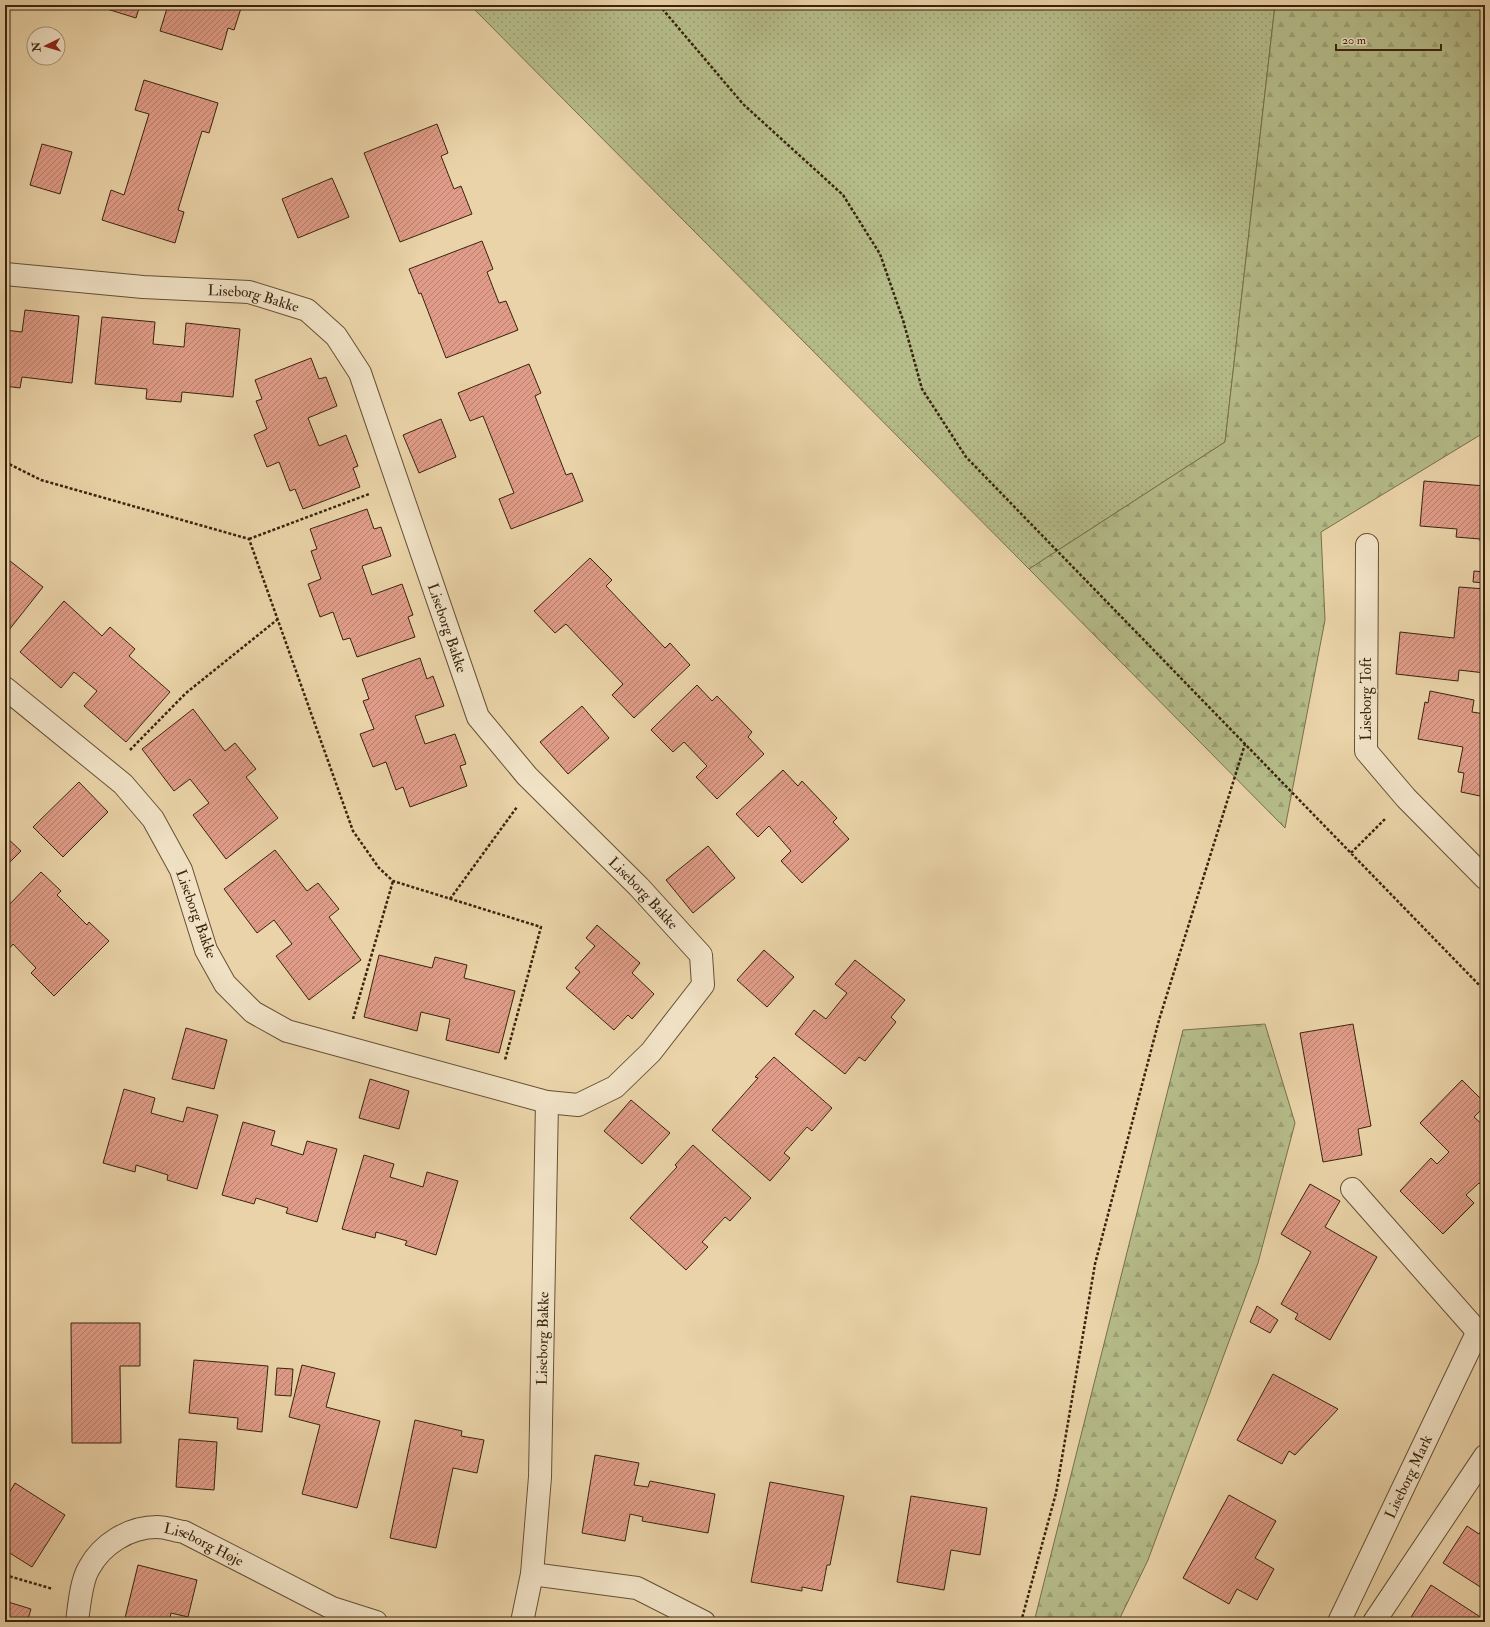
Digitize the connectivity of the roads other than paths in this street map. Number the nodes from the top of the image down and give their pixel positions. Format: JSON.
{"nodes":[{"id":1,"x":5,"y":274,"type":"edge"},
{"id":2,"x":1367,"y":545,"type":"dead end"},
{"id":3,"x":5,"y":688,"type":"edge"},
{"id":4,"x":1485,"y":878,"type":"edge"},
{"id":5,"x":547,"y":1102,"type":"junction"},
{"id":6,"x":1352,"y":1189,"type":"dead end"},
{"id":7,"x":1481,"y":1335,"type":"edge"},
{"id":8,"x":1485,"y":1456,"type":"edge"},
{"id":9,"x":532,"y":1574,"type":"junction"},
{"id":10,"x":77,"y":1622,"type":"edge"},
{"id":11,"x":376,"y":1622,"type":"edge"},
{"id":12,"x":522,"y":1622,"type":"edge"},
{"id":13,"x":704,"y":1622,"type":"edge"},
{"id":14,"x":1339,"y":1622,"type":"edge"},
{"id":15,"x":1374,"y":1622,"type":"edge"}],
"edges":[{"from":1,"to":5,"type":"street","name":"Liseborg Bakke"},
{"from":2,"to":4,"type":"street","name":"Liseborg Toft"},
{"from":3,"to":5,"type":"street","name":"Liseborg Bakke"},
{"from":5,"to":9,"type":"street","name":"Liseborg Bakke"},
{"from":6,"to":7,"type":"street","name":"Liseborg Mark"},
{"from":7,"to":14,"type":"street","name":"Liseborg Mark"},
{"from":8,"to":15,"type":"street"},
{"from":9,"to":12,"type":"street","name":"Liseborg Bakke"},
{"from":9,"to":13,"type":"street"},
{"from":10,"to":11,"type":"street","name":"Liseborg Høje"}]}
